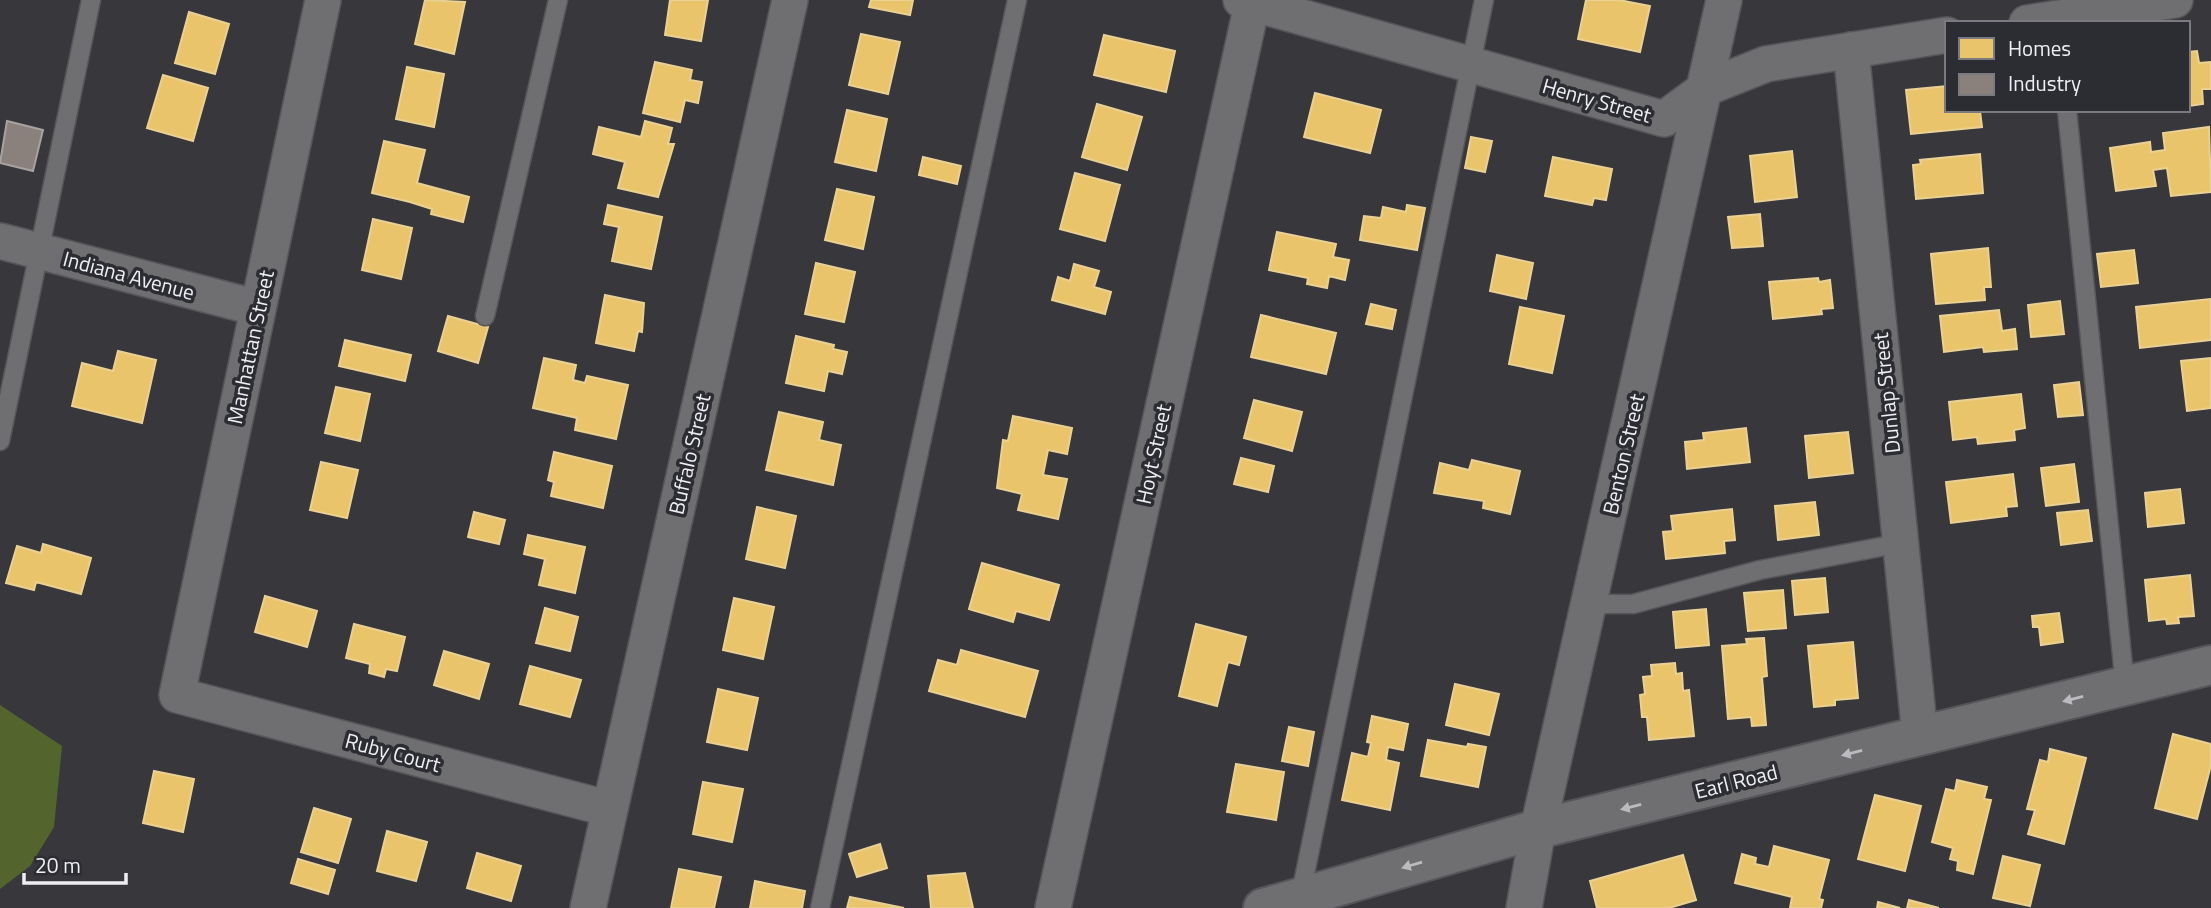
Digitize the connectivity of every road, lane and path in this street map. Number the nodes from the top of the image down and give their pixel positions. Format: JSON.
{"nodes":[{"id":1,"x":91,"y":0,"type":"edge"},
{"id":2,"x":323,"y":0,"type":"edge"},
{"id":3,"x":558,"y":0,"type":"edge"},
{"id":4,"x":790,"y":0,"type":"edge"},
{"id":5,"x":1017,"y":0,"type":"edge"},
{"id":6,"x":1484,"y":0,"type":"edge"},
{"id":7,"x":1724,"y":0,"type":"edge"},
{"id":8,"x":2175,"y":0,"type":"edge"},
{"id":9,"x":1249,"y":1,"type":"edge"},
{"id":10,"x":2050,"y":16,"type":"edge"},
{"id":11,"x":1945,"y":35,"type":"edge"},
{"id":12,"x":1851,"y":50,"type":"junction"},
{"id":13,"x":1470,"y":64,"type":"junction"},
{"id":14,"x":1706,"y":88,"type":"junction"},
{"id":15,"x":2067,"y":112,"type":"edge"},
{"id":16,"x":0,"y":242,"type":"edge"},
{"id":17,"x":40,"y":252,"type":"junction"},
{"id":18,"x":258,"y":308,"type":"junction"},
{"id":19,"x":485,"y":316,"type":"dead end"},
{"id":20,"x":0,"y":441,"type":"edge"},
{"id":21,"x":1901,"y":542,"type":"junction"},
{"id":22,"x":1589,"y":604,"type":"junction"},
{"id":23,"x":2211,"y":665,"type":"edge"},
{"id":24,"x":2125,"y":686,"type":"junction"},
{"id":25,"x":177,"y":695,"type":"joint"},
{"id":26,"x":1920,"y":736,"type":"junction"},
{"id":27,"x":610,"y":810,"type":"junction"},
{"id":28,"x":1538,"y":829,"type":"junction"},
{"id":29,"x":1300,"y":898,"type":"junction"},
{"id":30,"x":588,"y":908,"type":"edge"},
{"id":31,"x":820,"y":908,"type":"edge"},
{"id":32,"x":1053,"y":908,"type":"edge"},
{"id":33,"x":1263,"y":908,"type":"edge"},
{"id":34,"x":1524,"y":908,"type":"edge"}],
"edges":[{"from":1,"to":17,"type":"lane"},
{"from":2,"to":18,"type":"street","name":"Manhattan Street"},
{"from":3,"to":19,"type":"lane"},
{"from":4,"to":27,"type":"street","name":"Buffalo Street"},
{"from":5,"to":31,"type":"lane"},
{"from":6,"to":13,"type":"lane"},
{"from":7,"to":14,"type":"street","name":"Benton Street"},
{"from":8,"to":10,"type":"street"},
{"from":9,"to":13,"type":"street","name":"Henry Street"},
{"from":9,"to":32,"type":"street","name":"Hoyt Street"},
{"from":11,"to":12,"type":"street","name":"Henry Street"},
{"from":12,"to":14,"type":"street","name":"Henry Street"},
{"from":12,"to":21,"type":"street","name":"Dunlap Street"},
{"from":13,"to":14,"type":"street","name":"Henry Street"},
{"from":13,"to":29,"type":"lane"},
{"from":14,"to":22,"type":"street","name":"Benton Street"},
{"from":15,"to":24,"type":"lane"},
{"from":16,"to":17,"type":"street","name":"Indiana Avenue"},
{"from":17,"to":18,"type":"street","name":"Indiana Avenue"},
{"from":17,"to":20,"type":"lane"},
{"from":18,"to":25,"type":"street","name":"Manhattan Street"},
{"from":21,"to":22,"type":"lane"},
{"from":21,"to":26,"type":"street","name":"Dunlap Street"},
{"from":22,"to":28,"type":"street","name":"Benton Street"},
{"from":23,"to":24,"type":"street","name":"Earl Road"},
{"from":24,"to":26,"type":"street","name":"Earl Road","one_way":true},
{"from":25,"to":27,"type":"street","name":"Ruby Court"},
{"from":26,"to":28,"type":"street","name":"Earl Road","one_way":true},
{"from":27,"to":30,"type":"street","name":"Buffalo Street"},
{"from":28,"to":29,"type":"street","name":"Earl Road","one_way":true},
{"from":28,"to":34,"type":"street","name":"Benton Street"},
{"from":29,"to":33,"type":"street","name":"Earl Road"}]}
